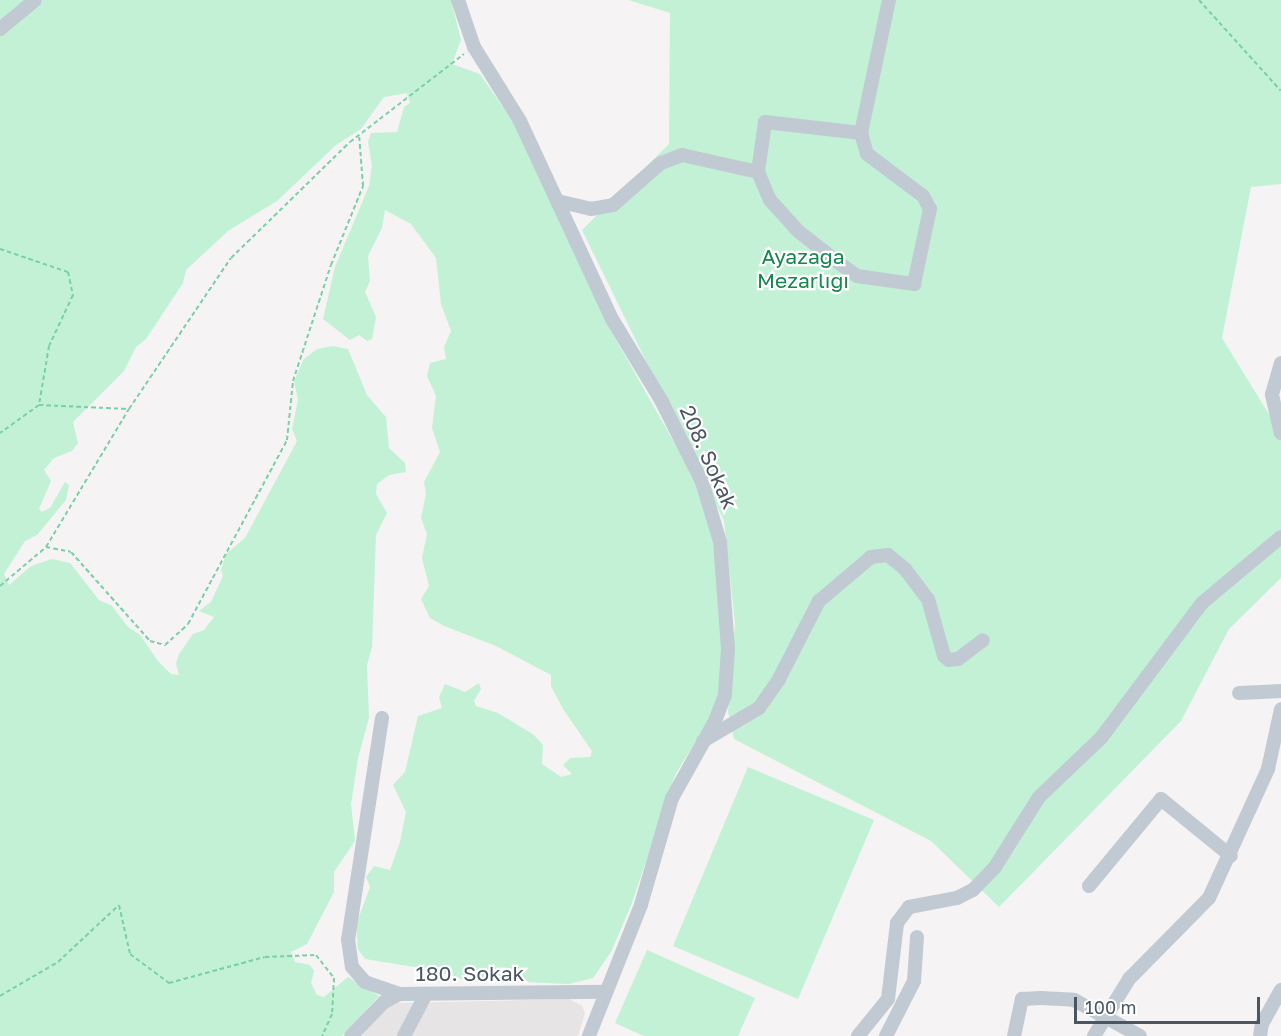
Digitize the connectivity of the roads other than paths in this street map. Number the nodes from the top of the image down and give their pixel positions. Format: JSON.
{"nodes":[{"id":1,"x":35,"y":0,"type":"edge"},
{"id":2,"x":458,"y":0,"type":"edge"},
{"id":3,"x":890,"y":0,"type":"edge"},
{"id":4,"x":0,"y":29,"type":"edge"},
{"id":5,"x":861,"y":134,"type":"junction"},
{"id":6,"x":758,"y":172,"type":"junction"},
{"id":7,"x":557,"y":201,"type":"junction"},
{"id":8,"x":1281,"y":363,"type":"edge"},
{"id":9,"x":1281,"y":433,"type":"edge"},
{"id":10,"x":1281,"y":537,"type":"edge"},
{"id":11,"x":983,"y":640,"type":"dead end"},
{"id":12,"x":1281,"y":691,"type":"edge"},
{"id":13,"x":1239,"y":693,"type":"dead end"},
{"id":14,"x":1281,"y":709,"type":"edge"},
{"id":15,"x":382,"y":718,"type":"dead end"},
{"id":16,"x":703,"y":741,"type":"junction"},
{"id":17,"x":1231,"y":856,"type":"junction"},
{"id":18,"x":1089,"y":886,"type":"dead end"},
{"id":19,"x":917,"y":937,"type":"dead end"},
{"id":20,"x":1281,"y":990,"type":"edge"},
{"id":21,"x":400,"y":993,"type":"junction"},
{"id":22,"x":606,"y":993,"type":"junction"},
{"id":23,"x":426,"y":994,"type":"junction"},
{"id":24,"x":1276,"y":1009,"type":"edge"},
{"id":25,"x":1105,"y":1014,"type":"junction"},
{"id":26,"x":351,"y":1036,"type":"edge"},
{"id":27,"x":404,"y":1036,"type":"edge"},
{"id":28,"x":589,"y":1036,"type":"edge"},
{"id":29,"x":858,"y":1036,"type":"edge"},
{"id":30,"x":886,"y":1036,"type":"edge"},
{"id":31,"x":1014,"y":1036,"type":"edge"},
{"id":32,"x":1094,"y":1036,"type":"edge"},
{"id":33,"x":1140,"y":1036,"type":"edge"},
{"id":34,"x":1260,"y":1036,"type":"edge"}],
"edges":[{"from":1,"to":4,"type":"street"},
{"from":2,"to":7,"type":"street","name":"208. Sokak"},
{"from":3,"to":5,"type":"street"},
{"from":5,"to":6,"type":"street"},
{"from":5,"to":6,"type":"street"},
{"from":6,"to":7,"type":"street"},
{"from":7,"to":16,"type":"street","name":"208. Sokak"},
{"from":8,"to":9,"type":"street"},
{"from":10,"to":29,"type":"street"},
{"from":11,"to":16,"type":"street"},
{"from":12,"to":13,"type":"street"},
{"from":14,"to":17,"type":"street"},
{"from":15,"to":21,"type":"street"},
{"from":16,"to":22,"type":"street","name":"208. Sokak"},
{"from":17,"to":18,"type":"street"},
{"from":17,"to":25,"type":"street"},
{"from":19,"to":30,"type":"street"},
{"from":20,"to":24,"type":"street"},
{"from":21,"to":23,"type":"street","name":"180. Sokak"},
{"from":21,"to":26,"type":"street","name":"180. Sokak"},
{"from":22,"to":23,"type":"street","name":"180. Sokak"},
{"from":22,"to":28,"type":"street","name":"208. Sokak"},
{"from":23,"to":27,"type":"street"},
{"from":24,"to":34,"type":"street"},
{"from":25,"to":31,"type":"street"},
{"from":25,"to":32,"type":"street"},
{"from":25,"to":33,"type":"street"}]}
